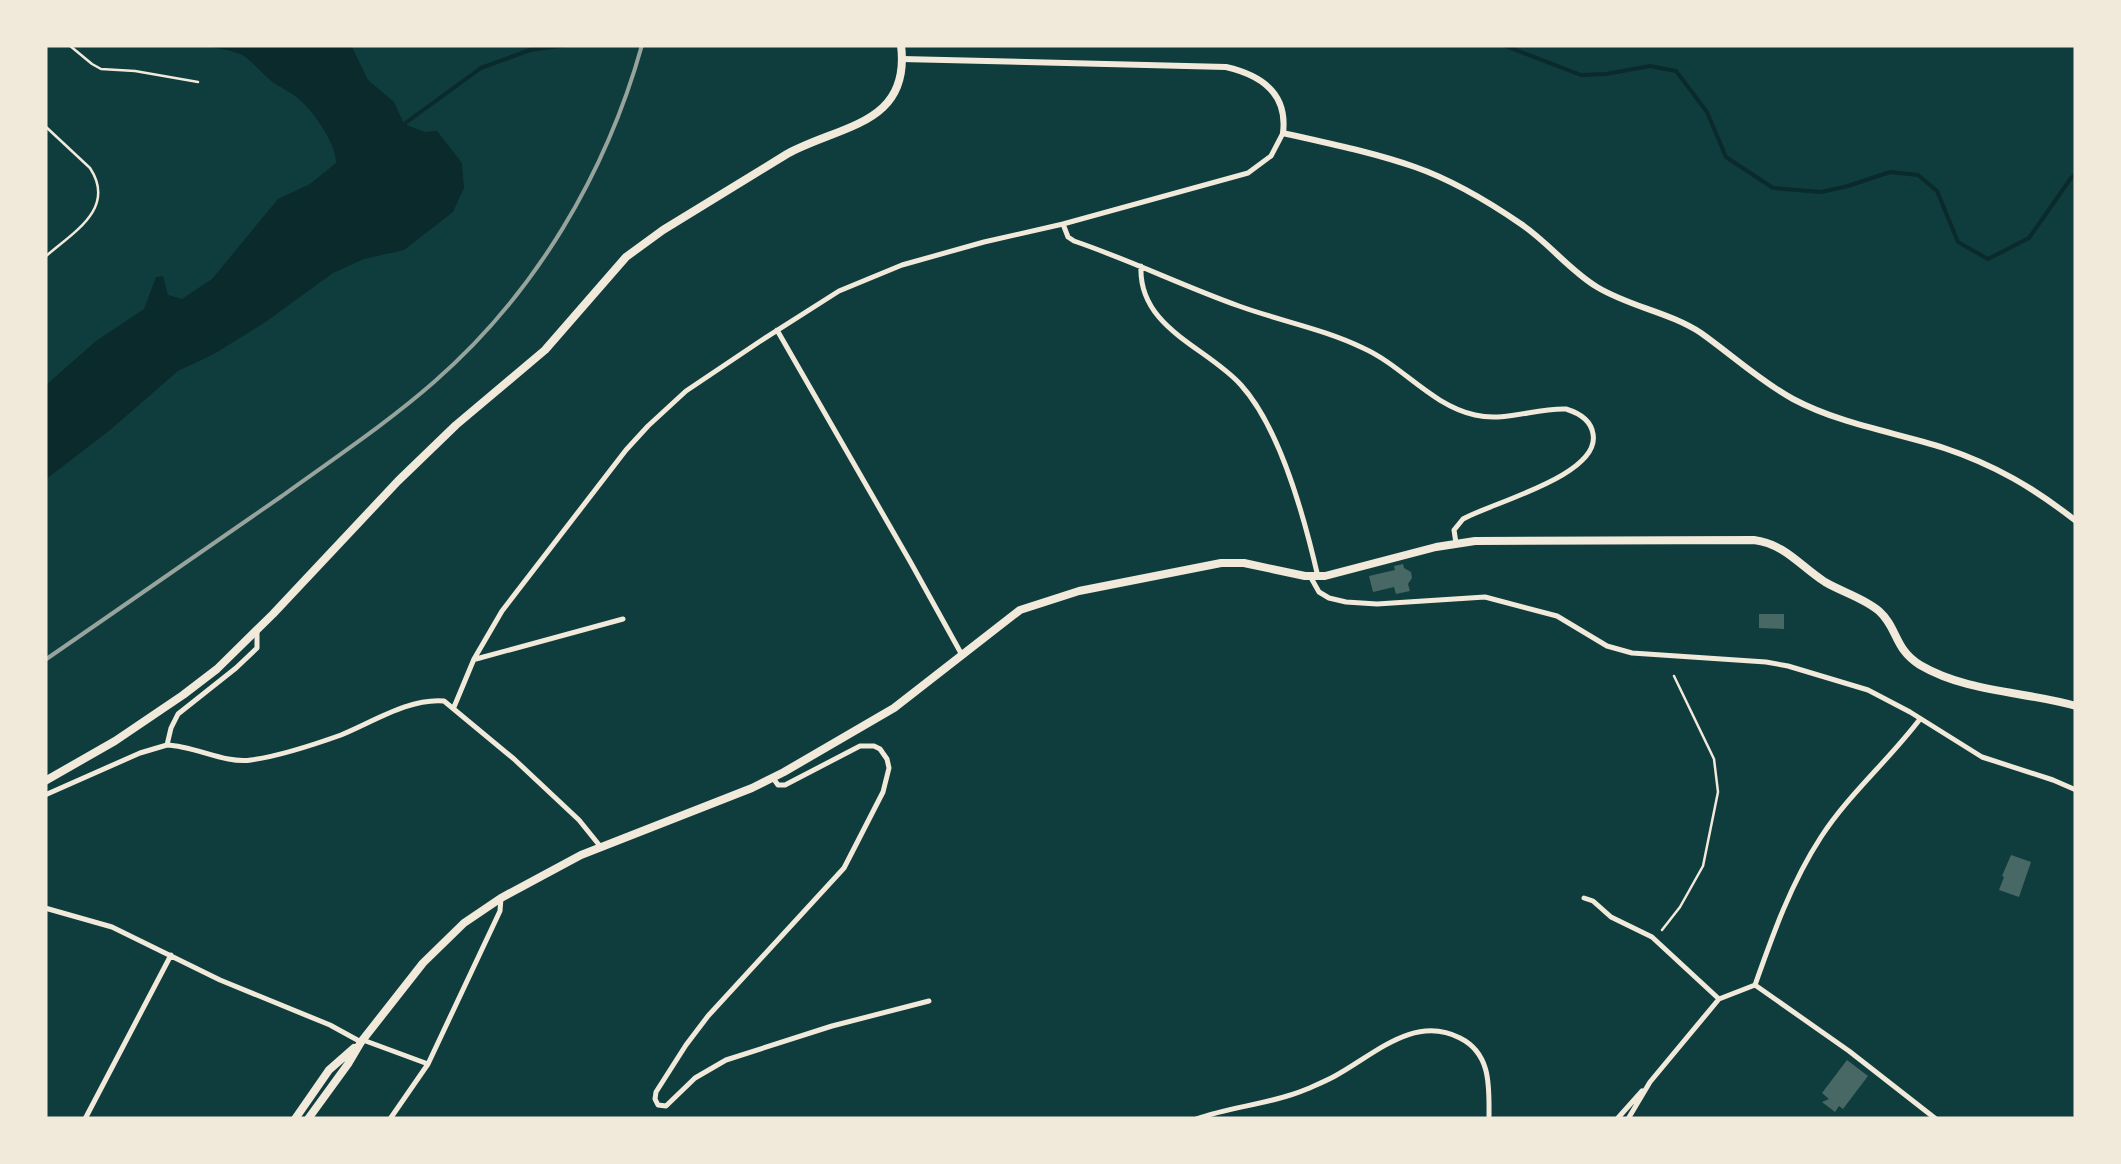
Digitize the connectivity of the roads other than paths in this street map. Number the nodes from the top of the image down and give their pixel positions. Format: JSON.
{"nodes":[{"id":1,"x":902,"y":46,"type":"edge"},
{"id":2,"x":902,"y":58,"type":"junction"},
{"id":3,"x":1283,"y":133,"type":"junction"},
{"id":4,"x":1063,"y":224,"type":"junction"},
{"id":5,"x":1141,"y":266,"type":"junction"},
{"id":6,"x":777,"y":330,"type":"junction"},
{"id":7,"x":2076,"y":521,"type":"edge"},
{"id":8,"x":1456,"y":543,"type":"junction"},
{"id":9,"x":1314,"y":577,"type":"junction"},
{"id":10,"x":622,"y":619,"type":"dead end"},
{"id":11,"x":257,"y":630,"type":"junction"},
{"id":12,"x":962,"y":656,"type":"junction"},
{"id":13,"x":474,"y":659,"type":"junction"},
{"id":14,"x":2076,"y":706,"type":"edge"},
{"id":15,"x":454,"y":707,"type":"junction"},
{"id":16,"x":1920,"y":719,"type":"junction"},
{"id":17,"x":167,"y":745,"type":"junction"},
{"id":18,"x":773,"y":778,"type":"junction"},
{"id":19,"x":45,"y":780,"type":"edge"},
{"id":20,"x":2076,"y":790,"type":"edge"},
{"id":21,"x":45,"y":795,"type":"edge"},
{"id":22,"x":601,"y":847,"type":"junction"},
{"id":23,"x":501,"y":898,"type":"junction"},
{"id":24,"x":1584,"y":898,"type":"dead end"},
{"id":25,"x":45,"y":908,"type":"edge"},
{"id":26,"x":171,"y":955,"type":"junction"},
{"id":27,"x":1755,"y":985,"type":"junction"},
{"id":28,"x":1719,"y":999,"type":"junction"},
{"id":29,"x":928,"y":1001,"type":"dead end"},
{"id":30,"x":362,"y":1041,"type":"junction"},
{"id":31,"x":428,"y":1064,"type":"junction"},
{"id":32,"x":1650,"y":1082,"type":"junction"},
{"id":33,"x":84,"y":1119,"type":"edge"},
{"id":34,"x":295,"y":1119,"type":"edge"},
{"id":35,"x":308,"y":1119,"type":"edge"},
{"id":36,"x":390,"y":1119,"type":"edge"},
{"id":37,"x":1196,"y":1119,"type":"edge"},
{"id":38,"x":1490,"y":1119,"type":"edge"},
{"id":39,"x":1617,"y":1119,"type":"edge"},
{"id":40,"x":1628,"y":1119,"type":"edge"},
{"id":41,"x":1936,"y":1119,"type":"edge"}],
"edges":[{"from":1,"to":2,"type":"main road"},
{"from":2,"to":3,"type":"street"},
{"from":2,"to":11,"type":"main road"},
{"from":3,"to":4,"type":"street"},
{"from":3,"to":7,"type":"street"},
{"from":4,"to":5,"type":"street"},
{"from":4,"to":6,"type":"street"},
{"from":5,"to":8,"type":"street"},
{"from":5,"to":9,"type":"street"},
{"from":6,"to":12,"type":"street"},
{"from":6,"to":13,"type":"street"},
{"from":8,"to":9,"type":"main road"},
{"from":8,"to":14,"type":"main road"},
{"from":9,"to":12,"type":"main road"},
{"from":9,"to":16,"type":"street"},
{"from":10,"to":13,"type":"street"},
{"from":11,"to":17,"type":"street"},
{"from":11,"to":19,"type":"main road"},
{"from":12,"to":18,"type":"main road"},
{"from":13,"to":15,"type":"street"},
{"from":15,"to":17,"type":"street"},
{"from":15,"to":22,"type":"street"},
{"from":16,"to":20,"type":"street"},
{"from":16,"to":27,"type":"street"},
{"from":17,"to":21,"type":"street"},
{"from":18,"to":22,"type":"main road"},
{"from":18,"to":29,"type":"street"},
{"from":22,"to":23,"type":"main road"},
{"from":23,"to":30,"type":"main road"},
{"from":23,"to":31,"type":"street"},
{"from":24,"to":28,"type":"street"},
{"from":25,"to":26,"type":"street"},
{"from":26,"to":30,"type":"street"},
{"from":26,"to":33,"type":"street"},
{"from":27,"to":28,"type":"street"},
{"from":27,"to":41,"type":"street"},
{"from":28,"to":32,"type":"street"},
{"from":30,"to":31,"type":"street"},
{"from":30,"to":34,"type":"main road"},
{"from":30,"to":35,"type":"main road"},
{"from":31,"to":36,"type":"street"},
{"from":32,"to":39,"type":"street"},
{"from":32,"to":40,"type":"street"},
{"from":37,"to":38,"type":"street"}]}
